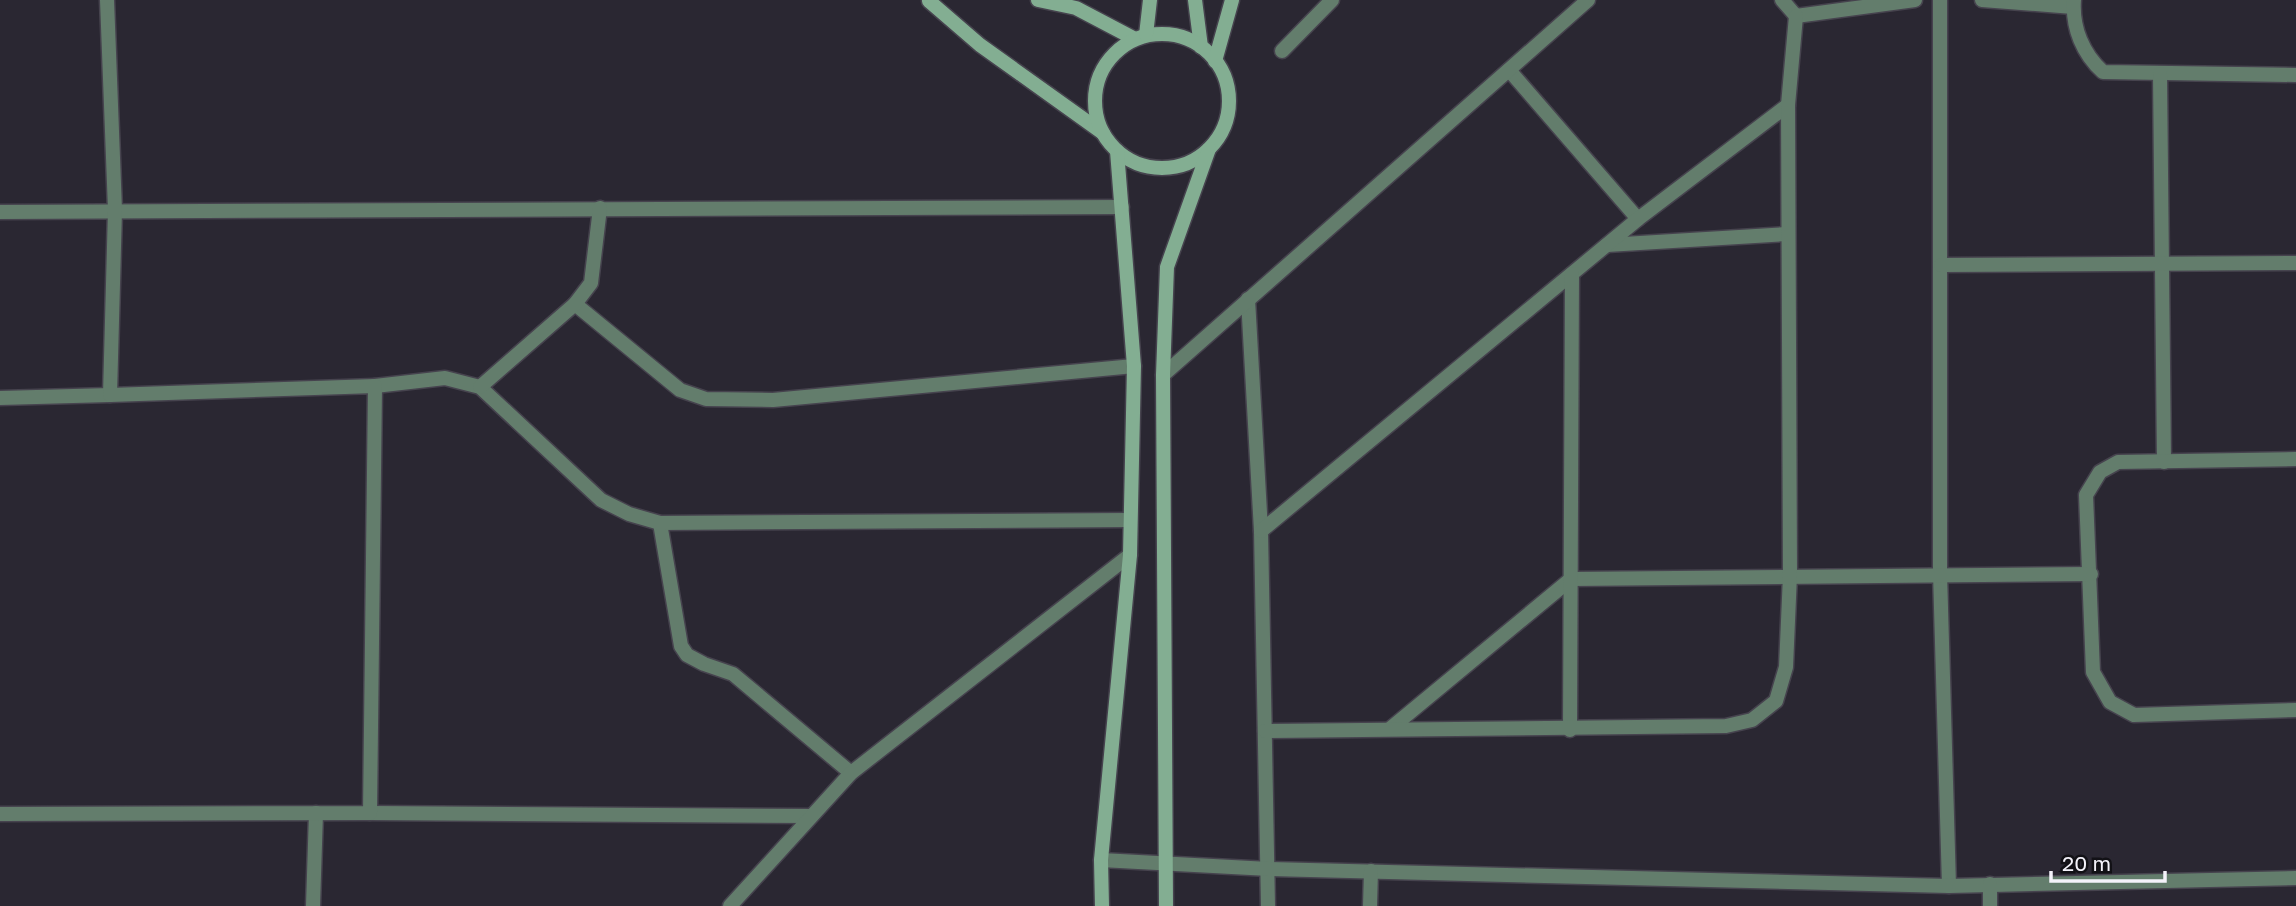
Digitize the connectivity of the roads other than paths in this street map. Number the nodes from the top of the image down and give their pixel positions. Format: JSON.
{"nodes":[{"id":1,"x":107,"y":0,"type":"edge"},
{"id":2,"x":917,"y":0,"type":"edge"},
{"id":3,"x":931,"y":0,"type":"edge"},
{"id":4,"x":1038,"y":0,"type":"edge"},
{"id":5,"x":1150,"y":0,"type":"edge"},
{"id":6,"x":1195,"y":0,"type":"edge"},
{"id":7,"x":1232,"y":0,"type":"edge"},
{"id":8,"x":1332,"y":0,"type":"edge"},
{"id":9,"x":1588,"y":0,"type":"edge"},
{"id":10,"x":1782,"y":0,"type":"edge"},
{"id":11,"x":1915,"y":0,"type":"edge"},
{"id":12,"x":1940,"y":0,"type":"edge"},
{"id":13,"x":1982,"y":0,"type":"edge"},
{"id":14,"x":2073,"y":4,"type":"edge"},
{"id":15,"x":1796,"y":16,"type":"junction"},
{"id":16,"x":1141,"y":37,"type":"junction"},
{"id":17,"x":1201,"y":47,"type":"junction"},
{"id":18,"x":1282,"y":51,"type":"dead end"},
{"id":19,"x":1215,"y":61,"type":"junction"},
{"id":20,"x":1509,"y":69,"type":"junction"},
{"id":21,"x":2160,"y":74,"type":"junction"},
{"id":22,"x":2296,"y":75,"type":"edge"},
{"id":23,"x":1788,"y":105,"type":"junction"},
{"id":24,"x":1103,"y":134,"type":"junction"},
{"id":25,"x":1209,"y":149,"type":"junction"},
{"id":26,"x":1117,"y":150,"type":"junction"},
{"id":27,"x":1122,"y":206,"type":"junction"},
{"id":28,"x":600,"y":208,"type":"junction"},
{"id":29,"x":115,"y":210,"type":"junction"},
{"id":30,"x":0,"y":212,"type":"edge"},
{"id":31,"x":1638,"y":219,"type":"junction"},
{"id":32,"x":1787,"y":234,"type":"junction"},
{"id":33,"x":1607,"y":245,"type":"junction"},
{"id":34,"x":2296,"y":263,"type":"edge"},
{"id":35,"x":2162,"y":264,"type":"junction"},
{"id":36,"x":1941,"y":265,"type":"junction"},
{"id":37,"x":1573,"y":274,"type":"junction"},
{"id":38,"x":1248,"y":299,"type":"junction"},
{"id":39,"x":575,"y":304,"type":"junction"},
{"id":40,"x":1134,"y":366,"type":"junction"},
{"id":41,"x":1163,"y":375,"type":"junction"},
{"id":42,"x":375,"y":386,"type":"junction"},
{"id":43,"x":480,"y":387,"type":"junction"},
{"id":44,"x":110,"y":395,"type":"junction"},
{"id":45,"x":0,"y":398,"type":"edge"},
{"id":46,"x":2296,"y":459,"type":"edge"},
{"id":47,"x":2164,"y":462,"type":"junction"},
{"id":48,"x":1129,"y":520,"type":"junction"},
{"id":49,"x":660,"y":523,"type":"junction"},
{"id":50,"x":1261,"y":531,"type":"junction"},
{"id":51,"x":1130,"y":555,"type":"junction"},
{"id":52,"x":1940,"y":573,"type":"junction"},
{"id":53,"x":2091,"y":574,"type":"junction"},
{"id":54,"x":1790,"y":575,"type":"junction"},
{"id":55,"x":1571,"y":579,"type":"junction"},
{"id":56,"x":2296,"y":710,"type":"edge"},
{"id":57,"x":1391,"y":728,"type":"junction"},
{"id":58,"x":1570,"y":730,"type":"junction"},
{"id":59,"x":1265,"y":731,"type":"junction"},
{"id":60,"x":851,"y":773,"type":"junction"},
{"id":61,"x":316,"y":813,"type":"junction"},
{"id":62,"x":370,"y":813,"type":"junction"},
{"id":63,"x":0,"y":814,"type":"edge"},
{"id":64,"x":811,"y":816,"type":"junction"},
{"id":65,"x":1101,"y":860,"type":"junction"},
{"id":66,"x":1163,"y":863,"type":"junction"},
{"id":67,"x":1269,"y":869,"type":"junction"},
{"id":68,"x":1371,"y":871,"type":"junction"},
{"id":69,"x":2296,"y":878,"type":"edge"},
{"id":70,"x":1990,"y":884,"type":"junction"},
{"id":71,"x":1950,"y":886,"type":"junction"},
{"id":72,"x":313,"y":906,"type":"edge"},
{"id":73,"x":730,"y":906,"type":"edge"},
{"id":74,"x":1102,"y":906,"type":"edge"},
{"id":75,"x":1166,"y":906,"type":"edge"},
{"id":76,"x":1268,"y":906,"type":"edge"},
{"id":77,"x":1370,"y":906,"type":"edge"},
{"id":78,"x":1990,"y":906,"type":"edge"}],
"edges":[{"from":1,"to":29,"type":"street"},
{"from":2,"to":3,"type":"main road"},
{"from":3,"to":24,"type":"main road"},
{"from":4,"to":16,"type":"main road"},
{"from":5,"to":16,"type":"main road"},
{"from":6,"to":17,"type":"main road"},
{"from":7,"to":19,"type":"main road"},
{"from":8,"to":18,"type":"street"},
{"from":9,"to":20,"type":"street"},
{"from":10,"to":15,"type":"street"},
{"from":11,"to":15,"type":"street"},
{"from":12,"to":36,"type":"street"},
{"from":13,"to":14,"type":"street"},
{"from":14,"to":21,"type":"street"},
{"from":15,"to":23,"type":"street"},
{"from":16,"to":17,"type":"main road"},
{"from":16,"to":24,"type":"main road"},
{"from":17,"to":19,"type":"main road"},
{"from":19,"to":25,"type":"main road"},
{"from":20,"to":31,"type":"street"},
{"from":20,"to":38,"type":"street"},
{"from":21,"to":22,"type":"street"},
{"from":21,"to":35,"type":"street"},
{"from":23,"to":31,"type":"street"},
{"from":23,"to":32,"type":"street"},
{"from":24,"to":26,"type":"main road"},
{"from":25,"to":26,"type":"main road"},
{"from":25,"to":41,"type":"main road"},
{"from":26,"to":27,"type":"main road"},
{"from":27,"to":28,"type":"street"},
{"from":27,"to":40,"type":"main road"},
{"from":28,"to":29,"type":"street"},
{"from":28,"to":39,"type":"street"},
{"from":29,"to":30,"type":"street"},
{"from":29,"to":44,"type":"street"},
{"from":31,"to":33,"type":"street"},
{"from":32,"to":33,"type":"street"},
{"from":32,"to":54,"type":"street"},
{"from":33,"to":37,"type":"street"},
{"from":34,"to":35,"type":"street"},
{"from":35,"to":36,"type":"street"},
{"from":35,"to":47,"type":"street"},
{"from":36,"to":52,"type":"street"},
{"from":37,"to":50,"type":"street"},
{"from":37,"to":55,"type":"street"},
{"from":38,"to":41,"type":"street"},
{"from":38,"to":50,"type":"street"},
{"from":39,"to":40,"type":"street"},
{"from":39,"to":43,"type":"street"},
{"from":40,"to":48,"type":"main road"},
{"from":41,"to":66,"type":"main road"},
{"from":42,"to":43,"type":"street"},
{"from":42,"to":44,"type":"street"},
{"from":42,"to":62,"type":"street"},
{"from":43,"to":49,"type":"street"},
{"from":44,"to":45,"type":"street"},
{"from":46,"to":47,"type":"street"},
{"from":47,"to":53,"type":"street"},
{"from":48,"to":49,"type":"street"},
{"from":48,"to":51,"type":"main road"},
{"from":49,"to":60,"type":"street"},
{"from":50,"to":59,"type":"street"},
{"from":51,"to":60,"type":"street"},
{"from":51,"to":65,"type":"main road"},
{"from":52,"to":53,"type":"street"},
{"from":52,"to":54,"type":"street"},
{"from":52,"to":71,"type":"street"},
{"from":53,"to":56,"type":"street"},
{"from":54,"to":55,"type":"street"},
{"from":54,"to":58,"type":"street"},
{"from":55,"to":57,"type":"street"},
{"from":55,"to":58,"type":"street"},
{"from":57,"to":58,"type":"street"},
{"from":57,"to":59,"type":"street"},
{"from":59,"to":67,"type":"street"},
{"from":60,"to":64,"type":"street"},
{"from":61,"to":62,"type":"street"},
{"from":61,"to":63,"type":"street"},
{"from":61,"to":72,"type":"street"},
{"from":62,"to":64,"type":"street"},
{"from":64,"to":73,"type":"street"},
{"from":65,"to":66,"type":"street"},
{"from":65,"to":74,"type":"main road"},
{"from":66,"to":67,"type":"street"},
{"from":66,"to":75,"type":"main road"},
{"from":67,"to":68,"type":"street"},
{"from":67,"to":76,"type":"street"},
{"from":68,"to":71,"type":"street"},
{"from":68,"to":77,"type":"street"},
{"from":69,"to":70,"type":"street"},
{"from":70,"to":71,"type":"street"},
{"from":70,"to":78,"type":"street"}]}
